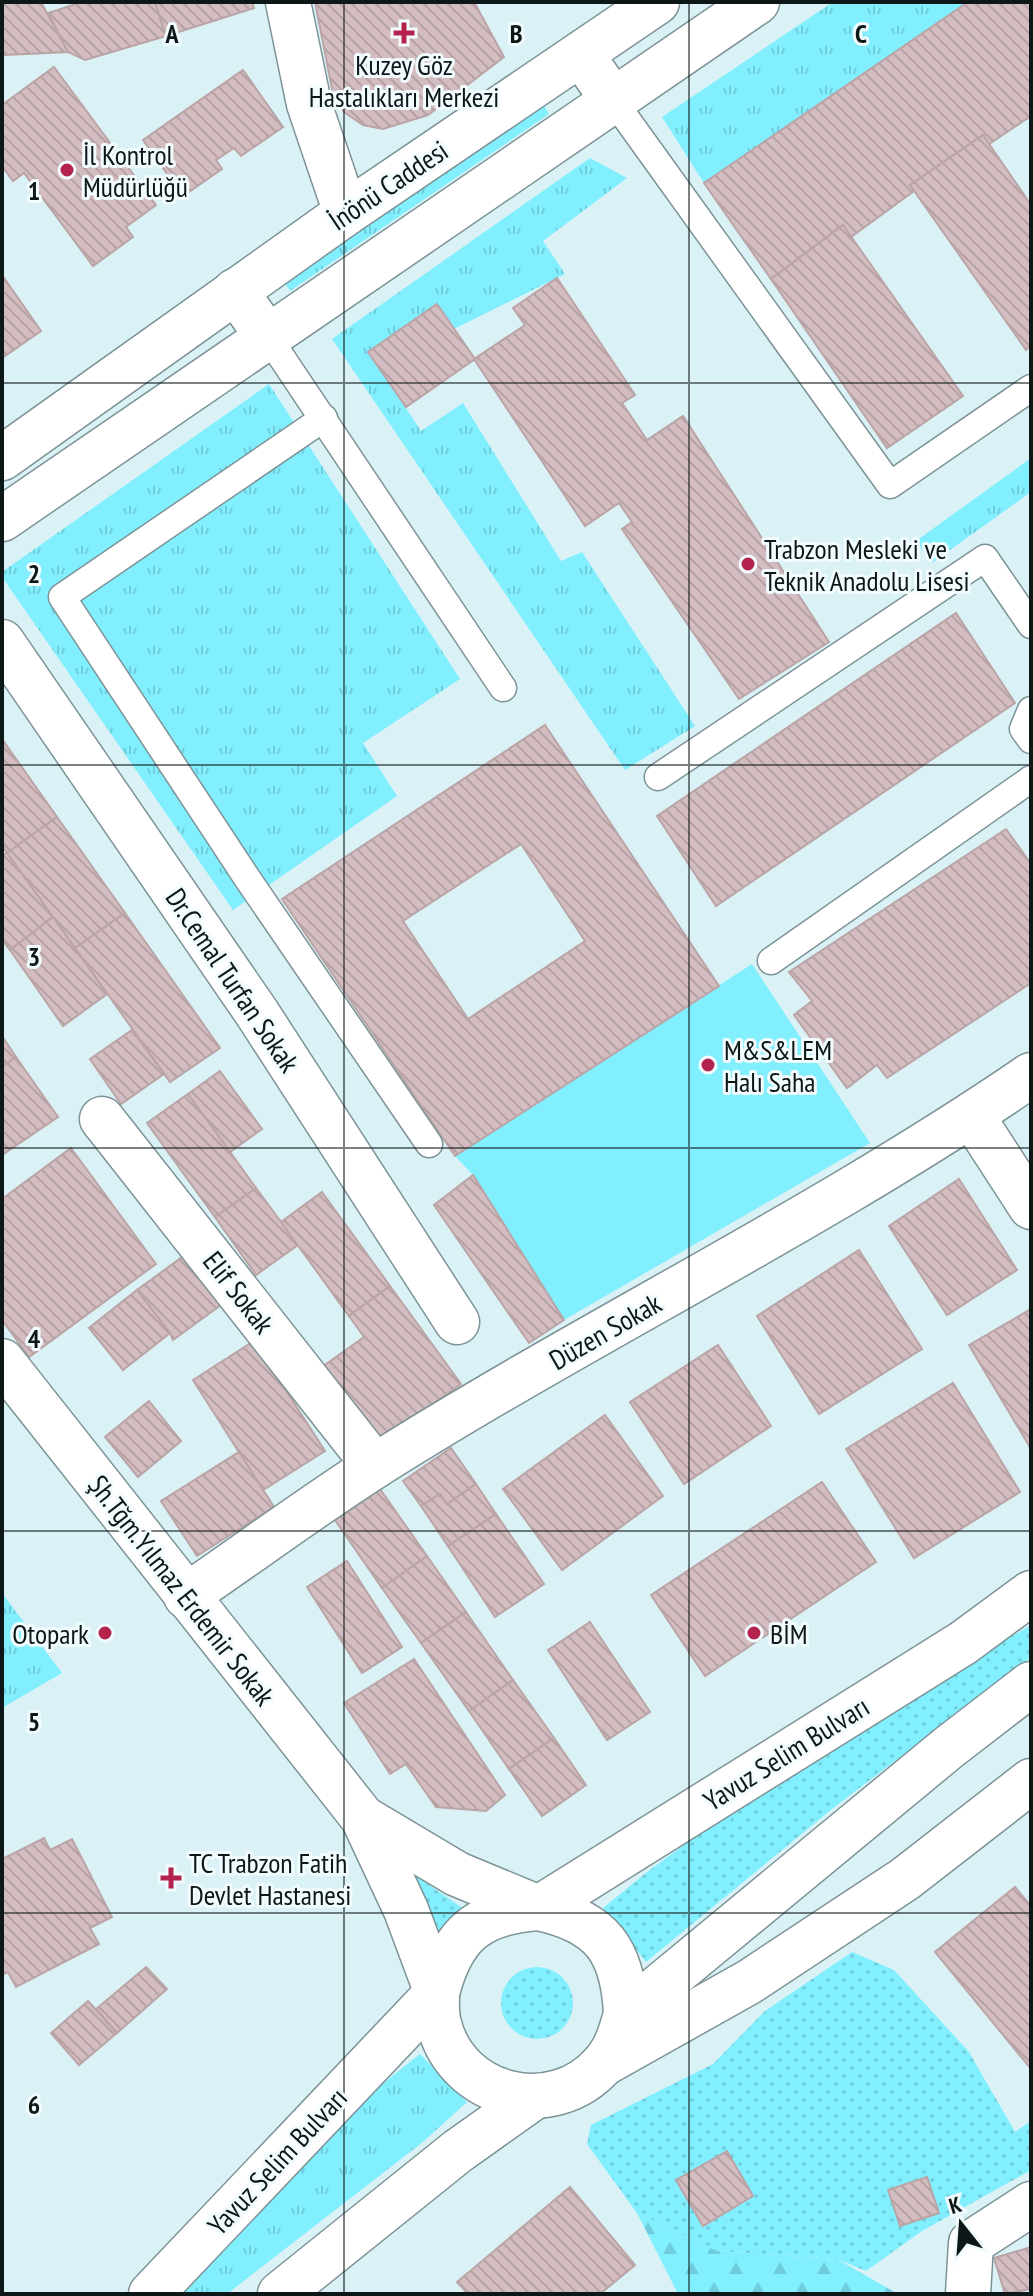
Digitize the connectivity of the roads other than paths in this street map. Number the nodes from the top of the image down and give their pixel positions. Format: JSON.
{"nodes":[{"id":1,"x":288,"y":2,"type":"edge"},
{"id":2,"x":657,"y":2,"type":"edge"},
{"id":3,"x":757,"y":2,"type":"edge"},
{"id":4,"x":581,"y":54,"type":"junction"},
{"id":5,"x":613,"y":100,"type":"junction"},
{"id":6,"x":346,"y":213,"type":"junction"},
{"id":7,"x":235,"y":291,"type":"junction"},
{"id":8,"x":268,"y":337,"type":"junction"},
{"id":9,"x":1031,"y":388,"type":"edge"},
{"id":10,"x":324,"y":418,"type":"junction"},
{"id":11,"x":2,"y":458,"type":"edge"},
{"id":12,"x":2,"y":519,"type":"edge"},
{"id":13,"x":1031,"y":625,"type":"edge"},
{"id":14,"x":2,"y":642,"type":"edge"},
{"id":15,"x":503,"y":688,"type":"dead end"},
{"id":16,"x":1031,"y":710,"type":"edge"},
{"id":17,"x":1031,"y":740,"type":"edge"},
{"id":18,"x":658,"y":777,"type":"dead end"},
{"id":19,"x":1031,"y":779,"type":"edge"},
{"id":20,"x":771,"y":961,"type":"dead end"},
{"id":21,"x":1031,"y":1075,"type":"edge"},
{"id":22,"x":972,"y":1116,"type":"junction"},
{"id":23,"x":102,"y":1119,"type":"dead end"},
{"id":24,"x":429,"y":1144,"type":"dead end"},
{"id":25,"x":1031,"y":1207,"type":"edge"},
{"id":26,"x":457,"y":1322,"type":"dead end"},
{"id":27,"x":2,"y":1361,"type":"edge"},
{"id":28,"x":375,"y":1466,"type":"junction"},
{"id":29,"x":1031,"y":1593,"type":"edge"},
{"id":30,"x":186,"y":1596,"type":"junction"},
{"id":31,"x":1031,"y":1684,"type":"edge"},
{"id":32,"x":1031,"y":1781,"type":"edge"},
{"id":33,"x":363,"y":1818,"type":"junction"},
{"id":34,"x":539,"y":1908,"type":"junction"},
{"id":35,"x":437,"y":1993,"type":"junction"},
{"id":36,"x":626,"y":2014,"type":"junction"},
{"id":37,"x":603,"y":2064,"type":"junction"},
{"id":38,"x":534,"y":2097,"type":"junction"},
{"id":39,"x":1031,"y":2204,"type":"edge"},
{"id":40,"x":151,"y":2294,"type":"edge"},
{"id":41,"x":280,"y":2294,"type":"edge"},
{"id":42,"x":968,"y":2294,"type":"edge"}],
"edges":[{"from":1,"to":6,"type":"street"},
{"from":2,"to":4,"type":"street","name":"İnönü Caddesi"},
{"from":3,"to":5,"type":"street","name":"İnönü Caddesi"},
{"from":4,"to":5,"type":"street"},
{"from":4,"to":6,"type":"street","name":"İnönü Caddesi"},
{"from":5,"to":8,"type":"street","name":"İnönü Caddesi"},
{"from":5,"to":9,"type":"lane"},
{"from":6,"to":7,"type":"street","name":"İnönü Caddesi"},
{"from":7,"to":8,"type":"street"},
{"from":7,"to":11,"type":"street","name":"İnönü Caddesi"},
{"from":8,"to":10,"type":"lane"},
{"from":8,"to":12,"type":"street","name":"İnönü Caddesi"},
{"from":10,"to":15,"type":"lane"},
{"from":10,"to":24,"type":"lane"},
{"from":13,"to":18,"type":"lane"},
{"from":14,"to":26,"type":"street","name":"Dr.Cemal Turfan Sokak"},
{"from":16,"to":17,"type":"lane"},
{"from":19,"to":20,"type":"lane"},
{"from":21,"to":22,"type":"street","name":"Düzen Sokak"},
{"from":22,"to":25,"type":"street"},
{"from":22,"to":28,"type":"street","name":"Düzen Sokak"},
{"from":23,"to":28,"type":"street","name":"Elif Sokak"},
{"from":27,"to":30,"type":"street","name":"Şh.Tğm.Yılmaz Erdemir Sokak"},
{"from":28,"to":30,"type":"street","name":"Düzen Sokak"},
{"from":29,"to":34,"type":"street","name":"Yavuz Selim Bulvarı"},
{"from":30,"to":33,"type":"street","name":"Şh.Tğm.Yılmaz Erdemir Sokak"},
{"from":31,"to":36,"type":"street","name":"Yavuz Selim Bulvarı"},
{"from":32,"to":37,"type":"street","name":"Yavuz Selim Bulvarı"},
{"from":33,"to":34,"type":"street","name":"Şh.Tğm.Yılmaz Erdemir Sokak"},
{"from":33,"to":35,"type":"street","name":"Şh.Tğm.Yılmaz Erdemir Sokak"},
{"from":34,"to":35,"type":"street","name":"Yavuz Selim Bulvarı"},
{"from":34,"to":36,"type":"street","name":"Yavuz Selim Bulvarı"},
{"from":35,"to":38,"type":"street","name":"Yavuz Selim Bulvarı"},
{"from":35,"to":40,"type":"street","name":"Yavuz Selim Bulvarı"},
{"from":36,"to":37,"type":"street","name":"Yavuz Selim Bulvarı"},
{"from":37,"to":38,"type":"street","name":"Yavuz Selim Bulvarı"},
{"from":38,"to":41,"type":"street","name":"Yavuz Selim Bulvarı"},
{"from":39,"to":42,"type":"street"}]}
